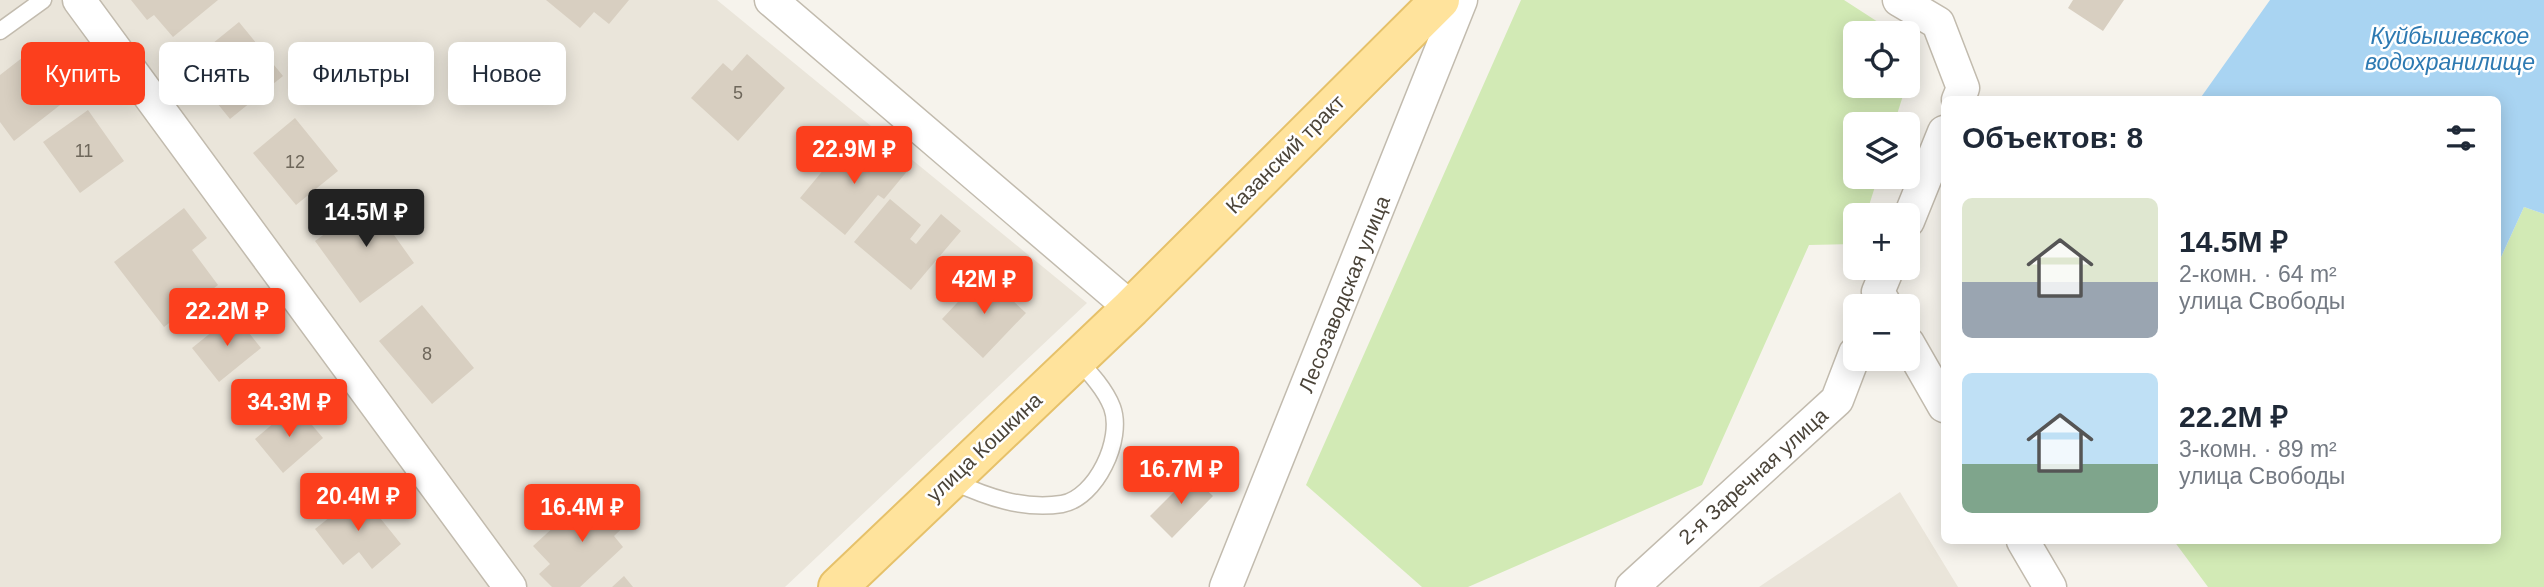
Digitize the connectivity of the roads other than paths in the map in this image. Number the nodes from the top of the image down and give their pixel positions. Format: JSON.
{"nodes":[{"id":1,"x":43,"y":0,"type":"edge"},
{"id":2,"x":79,"y":0,"type":"edge"},
{"id":3,"x":771,"y":0,"type":"edge"},
{"id":4,"x":1440,"y":0,"type":"edge"},
{"id":5,"x":1461,"y":0,"type":"edge"},
{"id":6,"x":1899,"y":0,"type":"edge"},
{"id":7,"x":0,"y":31,"type":"edge"},
{"id":8,"x":1960,"y":96,"type":"edge"},
{"id":9,"x":1941,"y":139,"type":"edge"},
{"id":10,"x":1915,"y":203,"type":"edge"},
{"id":11,"x":1131,"y":308,"type":"junction"},
{"id":12,"x":1077,"y":359,"type":"junction"},
{"id":13,"x":1920,"y":364,"type":"edge"},
{"id":14,"x":1848,"y":371,"type":"edge"},
{"id":15,"x":1941,"y":401,"type":"edge"},
{"id":16,"x":950,"y":480,"type":"junction"},
{"id":17,"x":2025,"y":544,"type":"edge"},
{"id":18,"x":510,"y":587,"type":"edge"},
{"id":19,"x":838,"y":587,"type":"edge"},
{"id":20,"x":1226,"y":587,"type":"edge"},
{"id":21,"x":1632,"y":587,"type":"edge"},
{"id":22,"x":2050,"y":587,"type":"edge"}],
"edges":[{"from":1,"to":7,"type":"lane"},
{"from":2,"to":18,"type":"street"},
{"from":3,"to":11,"type":"street"},
{"from":4,"to":11,"type":"main road","name":"Казанский тракт"},
{"from":5,"to":20,"type":"street","name":"Лесозаводская улица"},
{"from":6,"to":8,"type":"street"},
{"from":9,"to":10,"type":"street"},
{"from":11,"to":12,"type":"main road","name":"улица Кошкина"},
{"from":12,"to":16,"type":"main road","name":"улица Кошкина"},
{"from":12,"to":16,"type":"lane"},
{"from":13,"to":15,"type":"street"},
{"from":14,"to":21,"type":"street","name":"2-я Заречная улица"},
{"from":16,"to":19,"type":"main road","name":"улица Кошкина"},
{"from":17,"to":22,"type":"street"}]}
